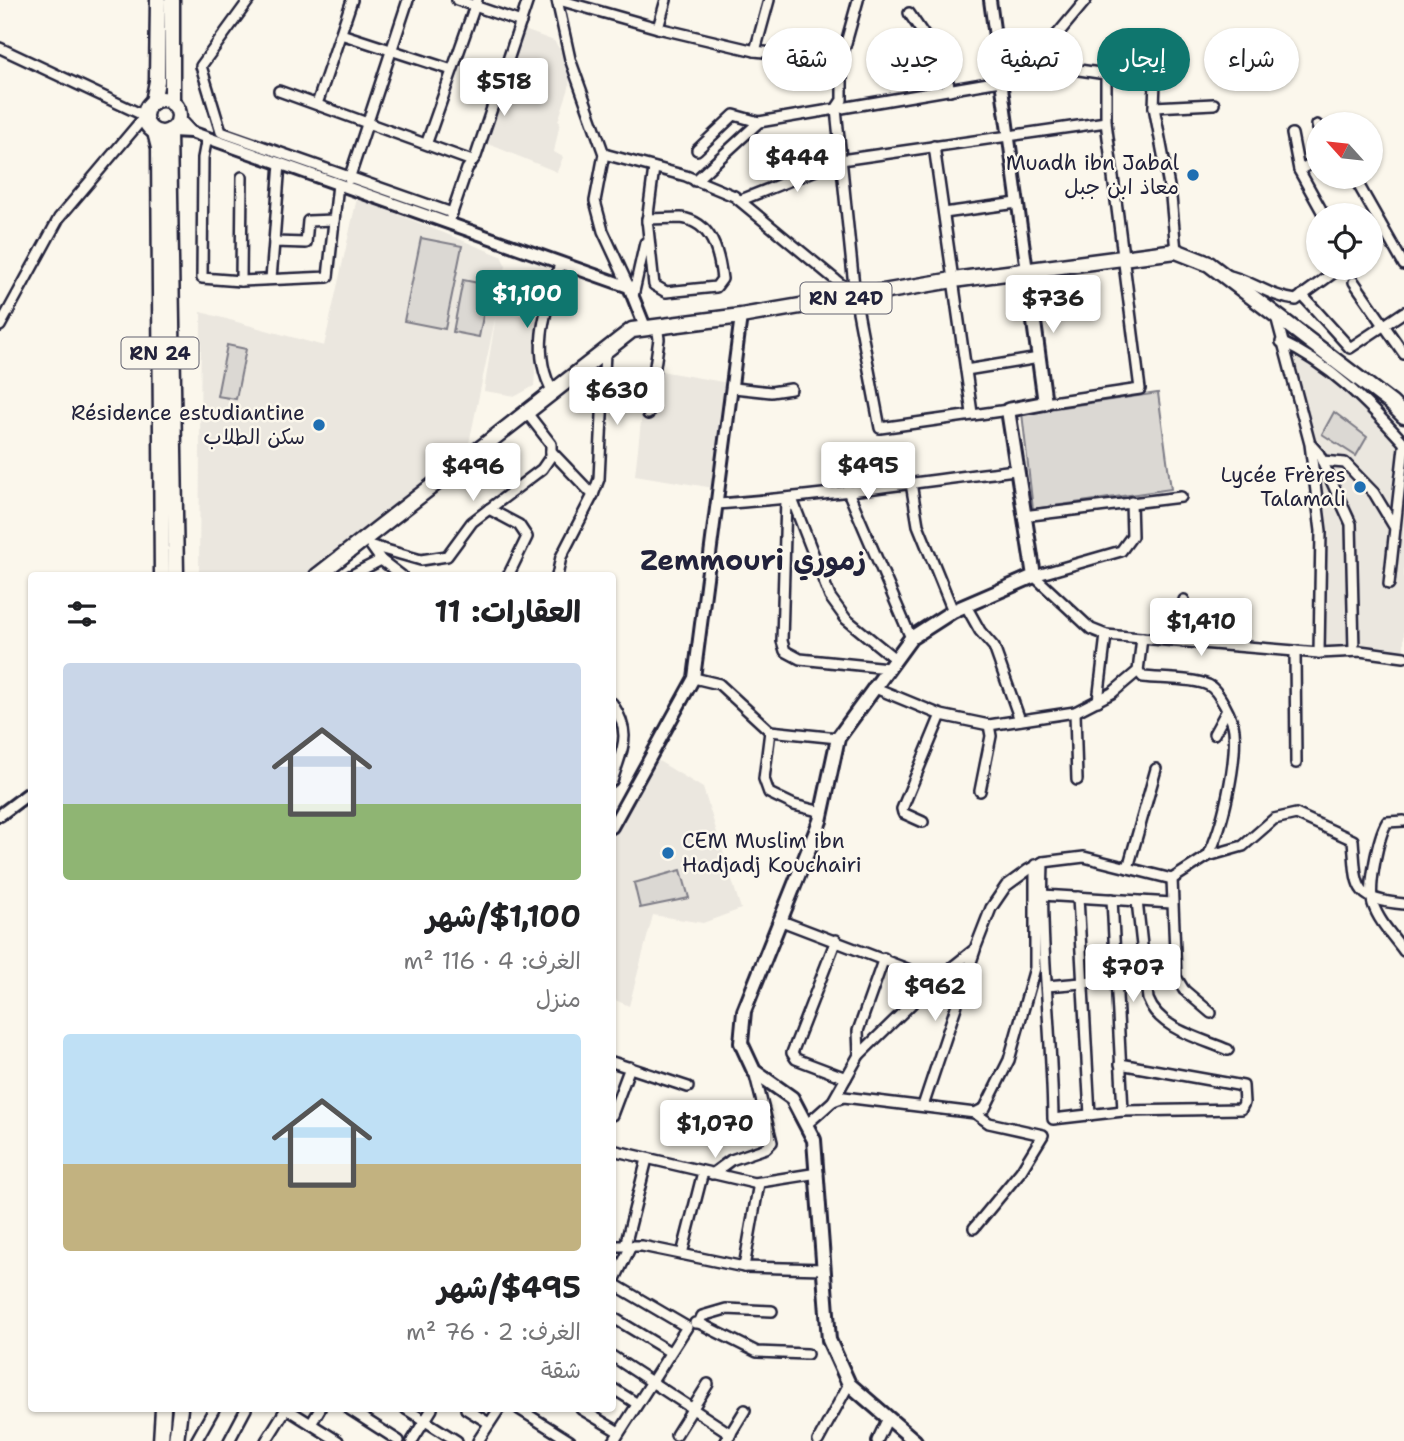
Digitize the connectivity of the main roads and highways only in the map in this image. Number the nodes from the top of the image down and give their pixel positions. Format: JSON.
{"nodes":[{"id":1,"x":158,"y":0,"type":"edge"},
{"id":2,"x":172,"y":0,"type":"edge"},
{"id":3,"x":172,"y":103,"type":"junction"},
{"id":4,"x":149,"y":108,"type":"junction"},
{"id":5,"x":169,"y":128,"type":"junction"},
{"id":6,"x":1027,"y":271,"type":"junction"},
{"id":7,"x":1404,"y":416,"type":"edge"},
{"id":8,"x":162,"y":572,"type":"edge"},
{"id":9,"x":176,"y":572,"type":"edge"},
{"id":10,"x":323,"y":572,"type":"edge"},
{"id":11,"x":163,"y":1412,"type":"edge"},
{"id":12,"x":180,"y":1412,"type":"edge"},
{"id":13,"x":161,"y":1441,"type":"edge"},
{"id":14,"x":176,"y":1441,"type":"edge"},
{"id":15,"x":915,"y":1441,"type":"edge"}],
"edges":[{"from":1,"to":4,"type":"main road"},
{"from":2,"to":3,"type":"main road"},
{"from":3,"to":4,"type":"main road"},
{"from":3,"to":5,"type":"main road"},
{"from":4,"to":5,"type":"main road"},
{"from":5,"to":8,"type":"main road","number":"RN 24"},
{"from":5,"to":9,"type":"main road","number":"RN 24"},
{"from":6,"to":7,"type":"main road","number":"RN 24D"},
{"from":6,"to":10,"type":"main road","number":"RN 24D"},
{"from":6,"to":15,"type":"main road"},
{"from":11,"to":13,"type":"main road"},
{"from":12,"to":14,"type":"main road"}]}
